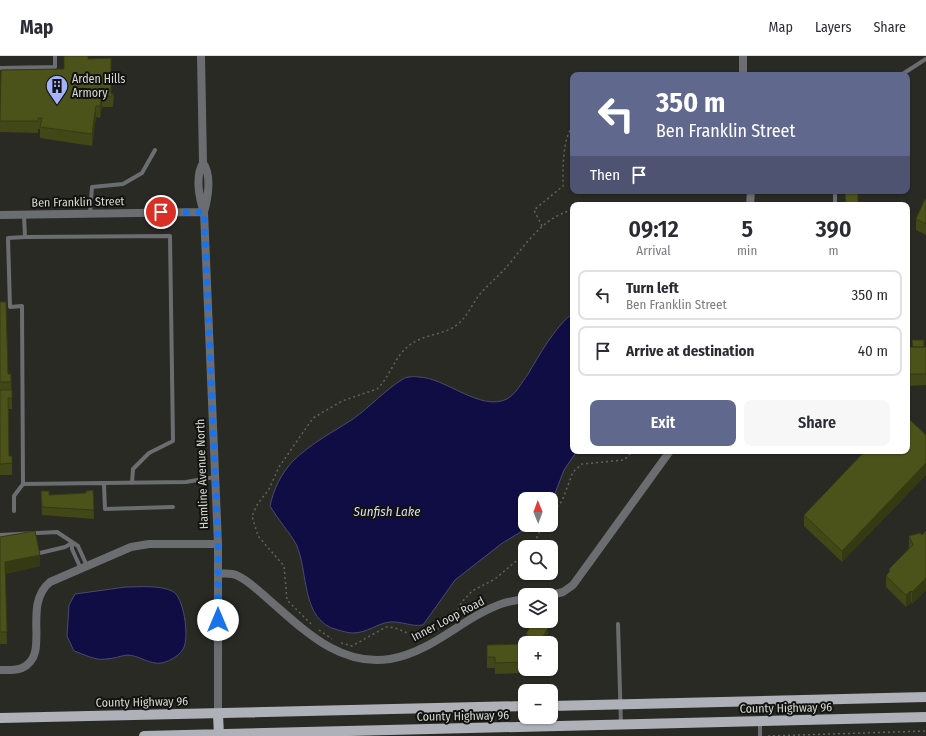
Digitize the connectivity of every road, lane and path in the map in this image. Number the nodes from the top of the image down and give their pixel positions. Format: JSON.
{"nodes":[{"id":1,"x":55,"y":56,"type":"edge"},
{"id":2,"x":201,"y":56,"type":"edge"},
{"id":3,"x":743,"y":56,"type":"edge"},
{"id":4,"x":926,"y":59,"type":"edge"},
{"id":5,"x":0,"y":68,"type":"edge"},
{"id":6,"x":743,"y":72,"type":"edge"},
{"id":7,"x":906,"y":72,"type":"edge"},
{"id":8,"x":570,"y":130,"type":"edge"},
{"id":9,"x":155,"y":150,"type":"dead end"},
{"id":10,"x":204,"y":212,"type":"junction"},
{"id":11,"x":570,"y":212,"type":"edge"},
{"id":12,"x":90,"y":214,"type":"junction"},
{"id":13,"x":0,"y":215,"type":"edge"},
{"id":14,"x":24,"y":215,"type":"junction"},
{"id":15,"x":542,"y":226,"type":"junction"},
{"id":16,"x":25,"y":237,"type":"junction"},
{"id":17,"x":630,"y":454,"type":"edge"},
{"id":18,"x":668,"y":454,"type":"edge"},
{"id":19,"x":215,"y":477,"type":"junction"},
{"id":20,"x":132,"y":483,"type":"junction"},
{"id":21,"x":23,"y":484,"type":"junction"},
{"id":22,"x":104,"y":484,"type":"junction"},
{"id":23,"x":558,"y":506,"type":"edge"},
{"id":24,"x":173,"y":507,"type":"dead end"},
{"id":25,"x":14,"y":511,"type":"dead end"},
{"id":26,"x":0,"y":535,"type":"edge"},
{"id":27,"x":72,"y":543,"type":"junction"},
{"id":28,"x":218,"y":544,"type":"junction"},
{"id":29,"x":40,"y":553,"type":"edge"},
{"id":30,"x":518,"y":561,"type":"edge"},
{"id":31,"x":84,"y":568,"type":"junction"},
{"id":32,"x":218,"y":573,"type":"junction"},
{"id":33,"x":558,"y":593,"type":"edge"},
{"id":34,"x":518,"y":600,"type":"edge"},
{"id":35,"x":455,"y":620,"type":"dead end"},
{"id":36,"x":618,"y":624,"type":"dead end"},
{"id":37,"x":312,"y":626,"type":"dead end"},
{"id":38,"x":444,"y":626,"type":"dead end"},
{"id":39,"x":319,"y":630,"type":"dead end"},
{"id":40,"x":0,"y":670,"type":"edge"},
{"id":41,"x":926,"y":696,"type":"edge"},
{"id":42,"x":621,"y":704,"type":"junction"},
{"id":43,"x":518,"y":706,"type":"edge"},
{"id":44,"x":558,"y":706,"type":"edge"},
{"id":45,"x":218,"y":714,"type":"junction"},
{"id":46,"x":0,"y":718,"type":"edge"},
{"id":47,"x":926,"y":718,"type":"edge"},
{"id":48,"x":760,"y":722,"type":"junction"},
{"id":49,"x":621,"y":725,"type":"junction"},
{"id":50,"x":926,"y":731,"type":"edge"},
{"id":51,"x":300,"y":733,"type":"junction"},
{"id":52,"x":219,"y":735,"type":"edge"},
{"id":53,"x":144,"y":736,"type":"edge"},
{"id":54,"x":280,"y":736,"type":"edge"},
{"id":55,"x":760,"y":736,"type":"edge"},
{"id":56,"x":768,"y":736,"type":"edge"}],
"edges":[{"from":1,"to":5,"type":"lane"},
{"from":2,"to":10,"type":"street","name":"Hamline Avenue North"},
{"from":3,"to":6,"type":"street"},
{"from":4,"to":7,"type":"lane"},
{"from":8,"to":15,"type":"path"},
{"from":9,"to":12,"type":"lane"},
{"from":10,"to":12,"type":"street","name":"Ben Franklin Street"},
{"from":10,"to":19,"type":"street","name":"Hamline Avenue North"},
{"from":11,"to":15,"type":"path"},
{"from":12,"to":14,"type":"street","name":"Ben Franklin Street"},
{"from":13,"to":14,"type":"street","name":"Ben Franklin Street"},
{"from":14,"to":16,"type":"lane"},
{"from":15,"to":37,"type":"path"},
{"from":16,"to":20,"type":"lane"},
{"from":16,"to":21,"type":"lane"},
{"from":17,"to":23,"type":"path"},
{"from":18,"to":33,"type":"street"},
{"from":19,"to":20,"type":"lane"},
{"from":19,"to":28,"type":"street","name":"Hamline Avenue North"},
{"from":20,"to":22,"type":"lane"},
{"from":21,"to":22,"type":"lane"},
{"from":21,"to":25,"type":"lane"},
{"from":22,"to":24,"type":"lane"},
{"from":26,"to":27,"type":"lane"},
{"from":27,"to":29,"type":"lane"},
{"from":27,"to":31,"type":"lane"},
{"from":27,"to":31,"type":"lane"},
{"from":28,"to":31,"type":"street"},
{"from":28,"to":32,"type":"street","name":"Hamline Avenue North"},
{"from":30,"to":35,"type":"path"},
{"from":31,"to":40,"type":"street"},
{"from":32,"to":34,"type":"street","name":"Inner Loop Road"},
{"from":32,"to":45,"type":"street","name":"Hamline Avenue North"},
{"from":36,"to":42,"type":"lane"},
{"from":38,"to":39,"type":"path"},
{"from":41,"to":42,"type":"main road","name":"County Highway 96"},
{"from":42,"to":44,"type":"main road","name":"County Highway 96"},
{"from":42,"to":49,"type":"lane"},
{"from":43,"to":45,"type":"main road","name":"County Highway 96"},
{"from":45,"to":46,"type":"main road","name":"County Highway 96"},
{"from":45,"to":52,"type":"main road","name":"Hamline Avenue North"},
{"from":47,"to":48,"type":"main road","name":"County Highway 96"},
{"from":48,"to":49,"type":"main road","name":"County Highway 96"},
{"from":48,"to":55,"type":"lane"},
{"from":49,"to":51,"type":"main road","name":"County Highway 96"},
{"from":50,"to":56,"type":"path"},
{"from":51,"to":52,"type":"main road","name":"County Highway 96"},
{"from":51,"to":54,"type":"main road"},
{"from":52,"to":53,"type":"main road","name":"County Highway 96"}]}
